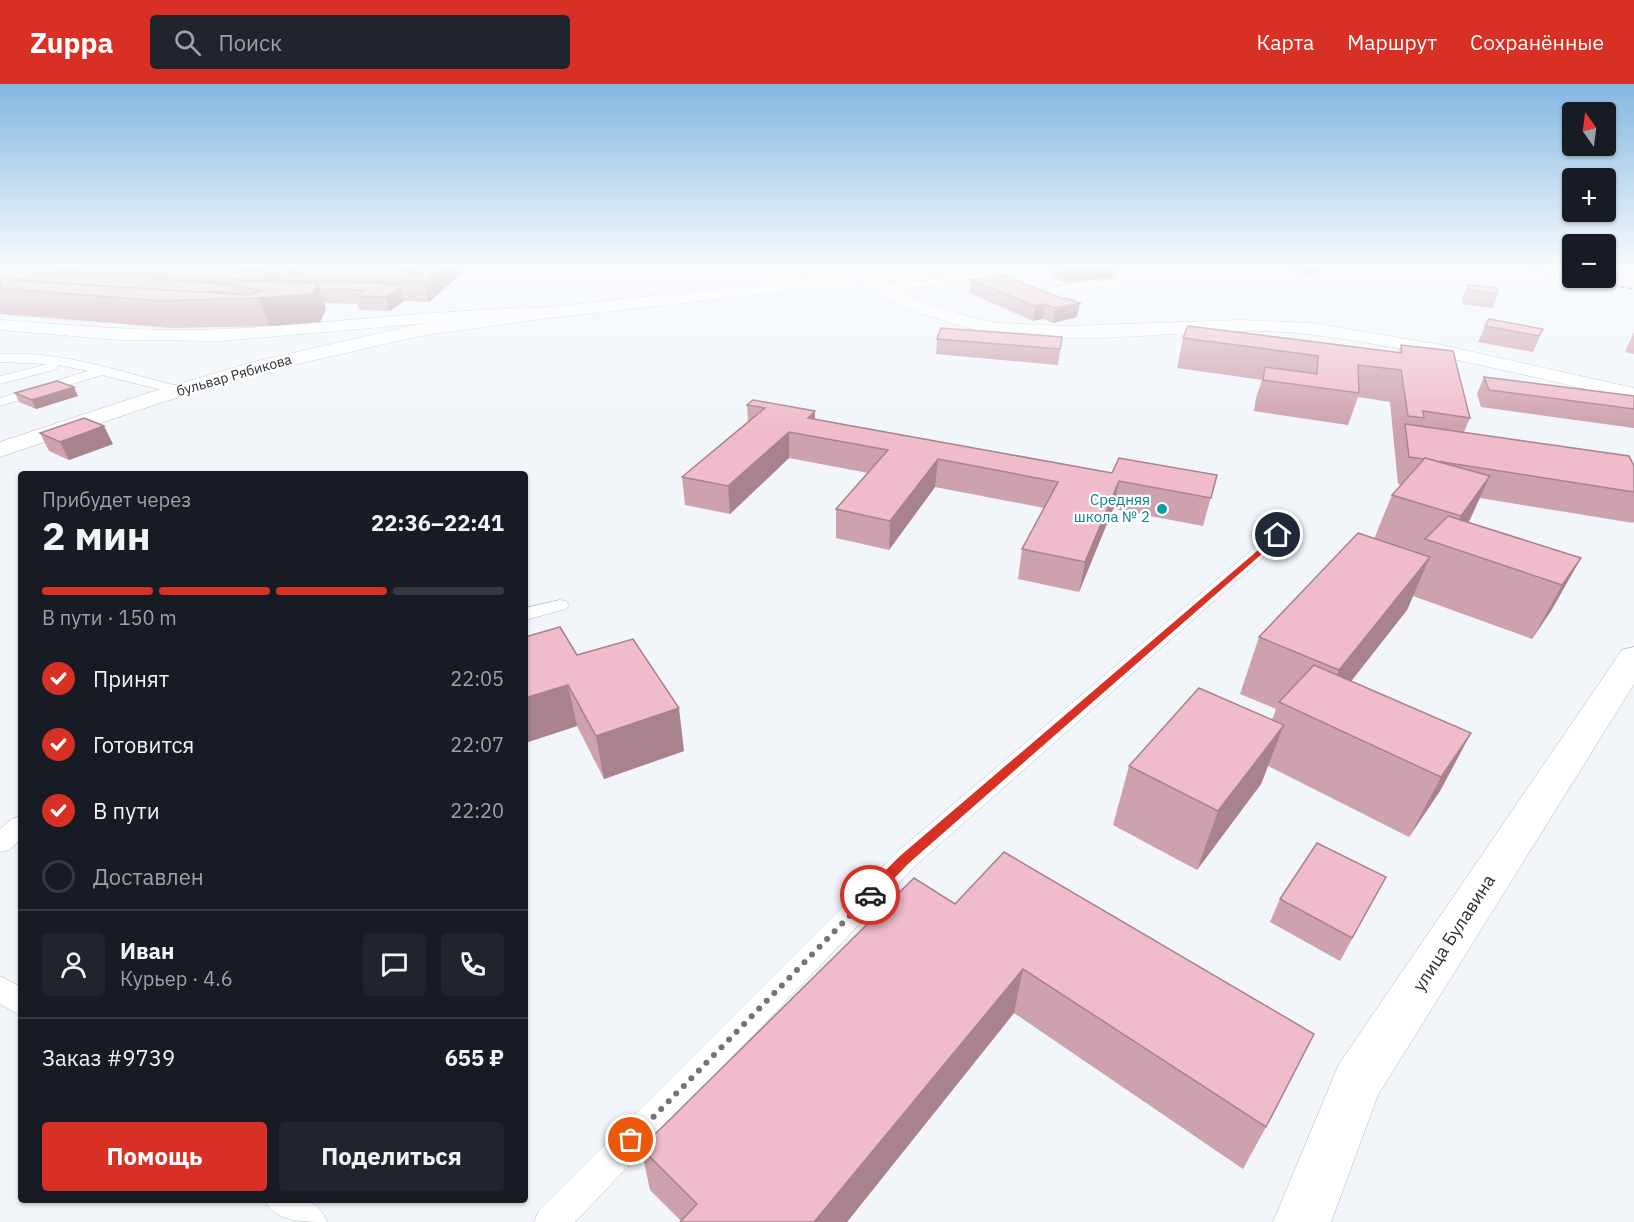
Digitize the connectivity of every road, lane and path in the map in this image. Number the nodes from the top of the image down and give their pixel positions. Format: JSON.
{"nodes":[{"id":1,"x":388,"y":321,"type":"edge"},
{"id":2,"x":478,"y":321,"type":"edge"},
{"id":3,"x":963,"y":321,"type":"edge"},
{"id":4,"x":0,"y":325,"type":"edge"},
{"id":5,"x":0,"y":358,"type":"edge"},
{"id":6,"x":67,"y":362,"type":"junction"},
{"id":7,"x":103,"y":371,"type":"junction"},
{"id":8,"x":0,"y":380,"type":"edge"},
{"id":9,"x":178,"y":390,"type":"junction"},
{"id":10,"x":1634,"y":394,"type":"edge"},
{"id":11,"x":0,"y":402,"type":"edge"},
{"id":12,"x":0,"y":450,"type":"edge"},
{"id":13,"x":1278,"y":535,"type":"dead end"},
{"id":14,"x":560,"y":605,"type":"dead end"},
{"id":15,"x":528,"y":613,"type":"edge"},
{"id":16,"x":1634,"y":657,"type":"edge"},
{"id":17,"x":18,"y":828,"type":"edge"},
{"id":18,"x":0,"y":843,"type":"edge"},
{"id":19,"x":0,"y":988,"type":"edge"},
{"id":20,"x":18,"y":1001,"type":"edge"},
{"id":21,"x":285,"y":1203,"type":"edge"},
{"id":22,"x":310,"y":1222,"type":"edge"},
{"id":23,"x":551,"y":1222,"type":"edge"},
{"id":24,"x":1302,"y":1222,"type":"edge"}],
"edges":[{"from":1,"to":4,"type":"street"},
{"from":2,"to":9,"type":"street","name":"бульвар Рябикова"},
{"from":3,"to":10,"type":"street"},
{"from":5,"to":6,"type":"lane"},
{"from":6,"to":7,"type":"lane"},
{"from":6,"to":8,"type":"lane"},
{"from":7,"to":9,"type":"lane"},
{"from":7,"to":11,"type":"lane"},
{"from":9,"to":12,"type":"street","name":"бульвар Рябикова"},
{"from":13,"to":23,"type":"lane"},
{"from":14,"to":15,"type":"lane"},
{"from":16,"to":24,"type":"street","name":"улица Булавина"},
{"from":17,"to":18,"type":"lane"},
{"from":19,"to":20,"type":"lane"},
{"from":21,"to":22,"type":"lane"}]}
